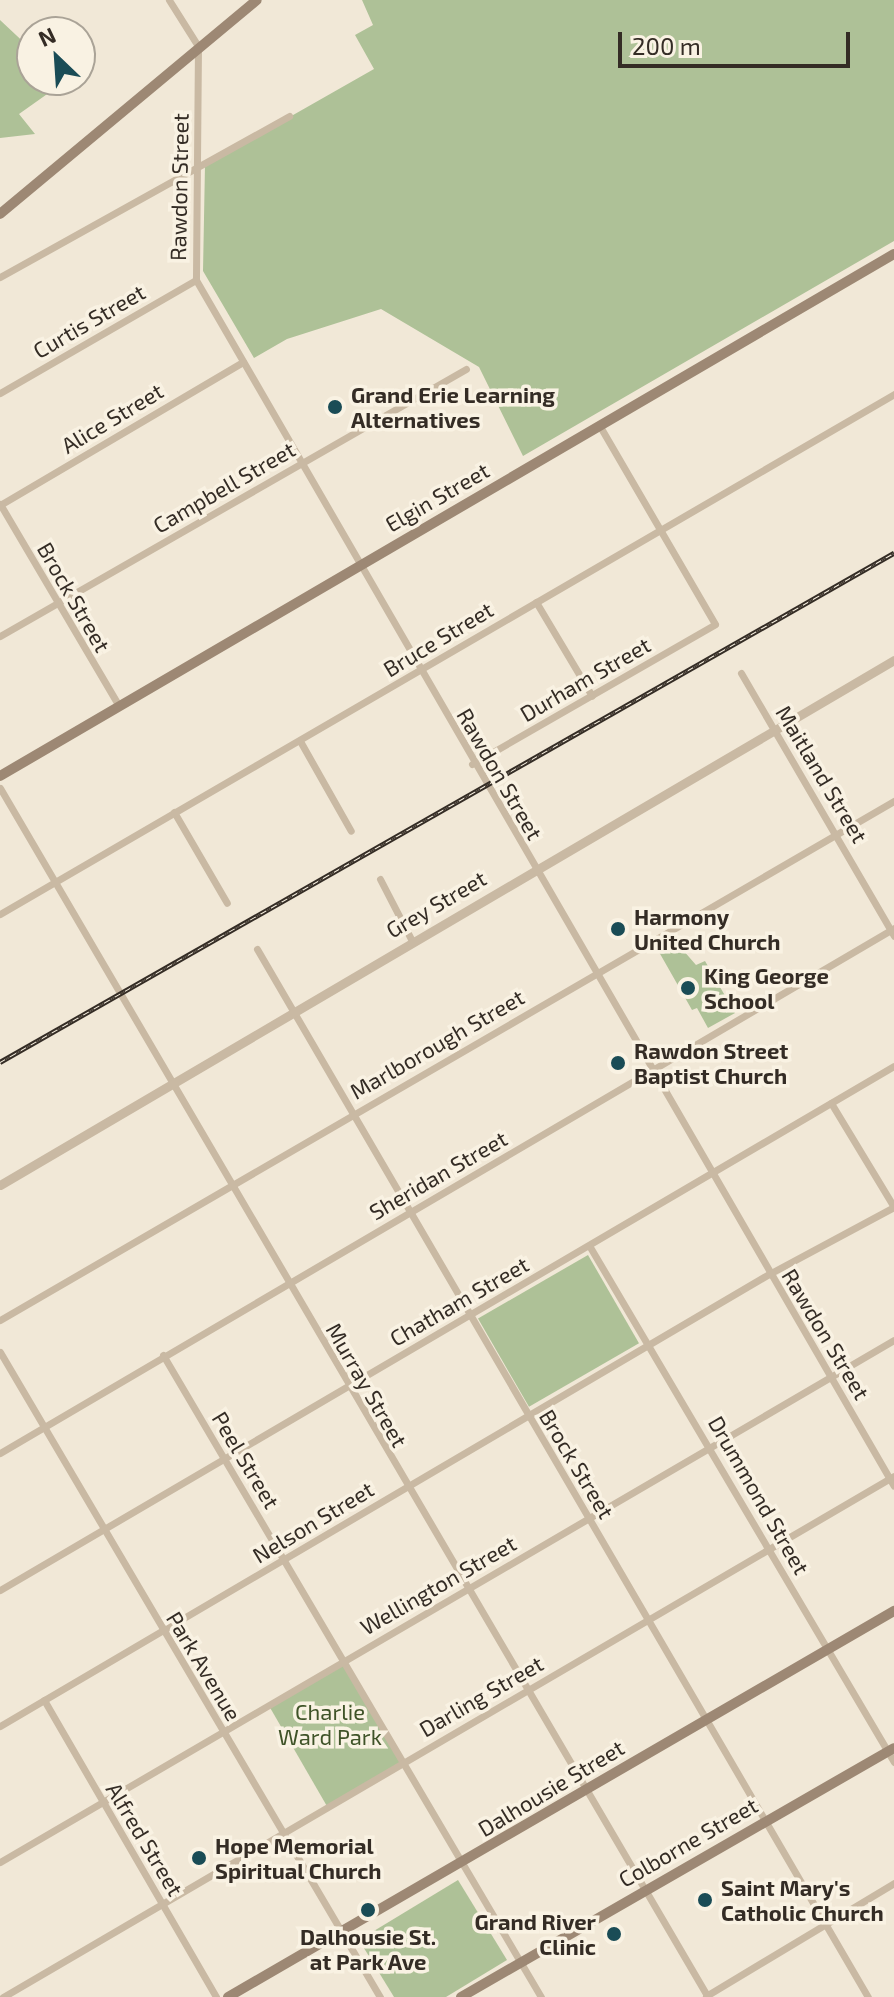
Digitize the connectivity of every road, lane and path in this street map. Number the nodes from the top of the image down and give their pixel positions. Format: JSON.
{"nodes":[{"id":1,"x":169,"y":0,"type":"edge"},
{"id":2,"x":257,"y":0,"type":"edge"},
{"id":3,"x":198,"y":46,"type":"junction"},
{"id":4,"x":289,"y":116,"type":"dead end"},
{"id":5,"x":199,"y":166,"type":"junction"},
{"id":6,"x":0,"y":214,"type":"edge"},
{"id":7,"x":894,"y":254,"type":"edge"},
{"id":8,"x":0,"y":277,"type":"edge"},
{"id":9,"x":196,"y":280,"type":"junction"},
{"id":10,"x":243,"y":362,"type":"junction"},
{"id":11,"x":466,"y":369,"type":"dead end"},
{"id":12,"x":0,"y":393,"type":"edge"},
{"id":13,"x":894,"y":394,"type":"edge"},
{"id":14,"x":599,"y":425,"type":"junction"},
{"id":15,"x":301,"y":464,"type":"junction"},
{"id":16,"x":0,"y":505,"type":"edge"},
{"id":17,"x":659,"y":530,"type":"junction"},
{"id":18,"x":358,"y":565,"type":"junction"},
{"id":19,"x":536,"y":602,"type":"junction"},
{"id":20,"x":57,"y":603,"type":"junction"},
{"id":21,"x":0,"y":636,"type":"edge"},
{"id":22,"x":894,"y":660,"type":"edge"},
{"id":23,"x":420,"y":671,"type":"junction"},
{"id":24,"x":741,"y":673,"type":"dead end"},
{"id":25,"x":592,"y":696,"type":"junction"},
{"id":26,"x":119,"y":706,"type":"junction"},
{"id":27,"x":775,"y":730,"type":"junction"},
{"id":28,"x":300,"y":741,"type":"junction"},
{"id":29,"x":472,"y":764,"type":"junction"},
{"id":30,"x":0,"y":776,"type":"edge"},
{"id":31,"x":0,"y":788,"type":"edge"},
{"id":32,"x":894,"y":801,"type":"edge"},
{"id":33,"x":174,"y":812,"type":"junction"},
{"id":34,"x":351,"y":831,"type":"dead end"},
{"id":35,"x":838,"y":833,"type":"junction"},
{"id":36,"x":535,"y":869,"type":"junction"},
{"id":37,"x":380,"y":879,"type":"dead end"},
{"id":38,"x":53,"y":882,"type":"junction"},
{"id":39,"x":227,"y":903,"type":"dead end"},
{"id":40,"x":0,"y":914,"type":"edge"},
{"id":41,"x":893,"y":932,"type":"edge"},
{"id":42,"x":411,"y":939,"type":"junction"},
{"id":43,"x":257,"y":949,"type":"dead end"},
{"id":44,"x":594,"y":973,"type":"junction"},
{"id":45,"x":291,"y":1011,"type":"junction"},
{"id":46,"x":894,"y":1066,"type":"edge"},
{"id":47,"x":650,"y":1071,"type":"junction"},
{"id":48,"x":170,"y":1083,"type":"junction"},
{"id":49,"x":831,"y":1103,"type":"junction"},
{"id":50,"x":352,"y":1115,"type":"junction"},
{"id":51,"x":712,"y":1175,"type":"junction"},
{"id":52,"x":0,"y":1185,"type":"edge"},
{"id":53,"x":231,"y":1188,"type":"junction"},
{"id":54,"x":894,"y":1207,"type":"edge"},
{"id":55,"x":409,"y":1213,"type":"junction"},
{"id":56,"x":590,"y":1247,"type":"junction"},
{"id":57,"x":769,"y":1274,"type":"junction"},
{"id":58,"x":287,"y":1282,"type":"junction"},
{"id":59,"x":468,"y":1315,"type":"junction"},
{"id":60,"x":0,"y":1320,"type":"edge"},
{"id":61,"x":894,"y":1340,"type":"edge"},
{"id":62,"x":651,"y":1345,"type":"junction"},
{"id":63,"x":0,"y":1352,"type":"edge"},
{"id":64,"x":163,"y":1355,"type":"junction"},
{"id":65,"x":831,"y":1376,"type":"junction"},
{"id":66,"x":346,"y":1386,"type":"junction"},
{"id":67,"x":528,"y":1417,"type":"junction"},
{"id":68,"x":44,"y":1427,"type":"junction"},
{"id":69,"x":712,"y":1446,"type":"junction"},
{"id":70,"x":0,"y":1453,"type":"edge"},
{"id":71,"x":224,"y":1456,"type":"junction"},
{"id":72,"x":893,"y":1480,"type":"edge"},
{"id":73,"x":407,"y":1487,"type":"junction"},
{"id":74,"x":589,"y":1519,"type":"junction"},
{"id":75,"x":103,"y":1529,"type":"junction"},
{"id":76,"x":769,"y":1551,"type":"junction"},
{"id":77,"x":284,"y":1560,"type":"junction"},
{"id":78,"x":0,"y":1590,"type":"edge"},
{"id":79,"x":468,"y":1591,"type":"junction"},
{"id":80,"x":894,"y":1611,"type":"edge"},
{"id":81,"x":647,"y":1621,"type":"junction"},
{"id":82,"x":163,"y":1632,"type":"junction"},
{"id":83,"x":830,"y":1651,"type":"junction"},
{"id":84,"x":343,"y":1660,"type":"junction"},
{"id":85,"x":527,"y":1689,"type":"junction"},
{"id":86,"x":44,"y":1700,"type":"junction"},
{"id":87,"x":706,"y":1719,"type":"junction"},
{"id":88,"x":0,"y":1726,"type":"edge"},
{"id":89,"x":222,"y":1732,"type":"junction"},
{"id":90,"x":891,"y":1749,"type":"edge"},
{"id":91,"x":894,"y":1762,"type":"edge"},
{"id":92,"x":403,"y":1763,"type":"junction"},
{"id":93,"x":586,"y":1790,"type":"junction"},
{"id":94,"x":102,"y":1803,"type":"junction"},
{"id":95,"x":765,"y":1821,"type":"junction"},
{"id":96,"x":282,"y":1835,"type":"junction"},
{"id":97,"x":0,"y":1862,"type":"edge"},
{"id":98,"x":462,"y":1864,"type":"junction"},
{"id":99,"x":894,"y":1883,"type":"edge"},
{"id":100,"x":644,"y":1890,"type":"junction"},
{"id":101,"x":163,"y":1904,"type":"junction"},
{"id":102,"x":824,"y":1923,"type":"junction"},
{"id":103,"x":343,"y":1934,"type":"junction"},
{"id":104,"x":520,"y":1963,"type":"junction"},
{"id":105,"x":706,"y":1996,"type":"edge"},
{"id":106,"x":3,"y":1997,"type":"edge"},
{"id":107,"x":216,"y":1997,"type":"edge"},
{"id":108,"x":228,"y":1997,"type":"edge"},
{"id":109,"x":380,"y":1997,"type":"edge"},
{"id":110,"x":461,"y":1997,"type":"edge"},
{"id":111,"x":541,"y":1997,"type":"edge"},
{"id":112,"x":868,"y":1997,"type":"edge"}],
"edges":[{"from":1,"to":3,"type":"street"},
{"from":2,"to":3,"type":"main road"},
{"from":3,"to":5,"type":"street","name":"Rawdon Street"},
{"from":3,"to":6,"type":"main road"},
{"from":4,"to":5,"type":"street"},
{"from":5,"to":8,"type":"street"},
{"from":5,"to":9,"type":"street","name":"Rawdon Street"},
{"from":7,"to":14,"type":"main road","name":"Elgin Street"},
{"from":9,"to":10,"type":"street","name":"Rawdon Street"},
{"from":9,"to":12,"type":"street","name":"Curtis Street"},
{"from":10,"to":15,"type":"street","name":"Rawdon Street"},
{"from":10,"to":16,"type":"street","name":"Alice Street"},
{"from":11,"to":15,"type":"street","name":"Campbell Street"},
{"from":13,"to":17,"type":"street","name":"Bruce Street"},
{"from":14,"to":17,"type":"street"},
{"from":14,"to":18,"type":"main road","name":"Elgin Street"},
{"from":15,"to":18,"type":"street","name":"Rawdon Street"},
{"from":15,"to":20,"type":"street","name":"Campbell Street"},
{"from":16,"to":20,"type":"street","name":"Brock Street"},
{"from":17,"to":19,"type":"street","name":"Bruce Street"},
{"from":17,"to":25,"type":"street","name":"Durham Street"},
{"from":18,"to":23,"type":"street","name":"Rawdon Street"},
{"from":18,"to":26,"type":"main road","name":"Elgin Street"},
{"from":19,"to":23,"type":"street","name":"Bruce Street"},
{"from":19,"to":25,"type":"street"},
{"from":20,"to":21,"type":"street","name":"Campbell Street"},
{"from":20,"to":26,"type":"street","name":"Brock Street"},
{"from":22,"to":27,"type":"street","name":"Grey Street"},
{"from":23,"to":28,"type":"street","name":"Bruce Street"},
{"from":23,"to":29,"type":"street","name":"Rawdon Street"},
{"from":24,"to":27,"type":"street","name":"Maitland Street"},
{"from":25,"to":29,"type":"street","name":"Durham Street"},
{"from":26,"to":30,"type":"main road","name":"Elgin Street"},
{"from":27,"to":35,"type":"street","name":"Maitland Street"},
{"from":27,"to":36,"type":"street","name":"Grey Street"},
{"from":28,"to":33,"type":"street","name":"Bruce Street"},
{"from":28,"to":34,"type":"street"},
{"from":29,"to":36,"type":"street","name":"Rawdon Street"},
{"from":31,"to":38,"type":"street","name":"Murray Street"},
{"from":32,"to":35,"type":"street","name":"Marlborough Street"},
{"from":33,"to":38,"type":"street","name":"Bruce Street"},
{"from":33,"to":39,"type":"street"},
{"from":35,"to":41,"type":"street","name":"Maitland Street"},
{"from":35,"to":44,"type":"street","name":"Marlborough Street"},
{"from":36,"to":42,"type":"street","name":"Grey Street"},
{"from":36,"to":44,"type":"street","name":"Rawdon Street"},
{"from":37,"to":42,"type":"street"},
{"from":38,"to":40,"type":"street","name":"Bruce Street"},
{"from":38,"to":48,"type":"street","name":"Murray Street"},
{"from":41,"to":47,"type":"street","name":"Sheridan Street"},
{"from":42,"to":45,"type":"street","name":"Grey Street"},
{"from":43,"to":45,"type":"street","name":"Brock Street"},
{"from":44,"to":47,"type":"street","name":"Rawdon Street"},
{"from":44,"to":50,"type":"street","name":"Marlborough Street"},
{"from":45,"to":48,"type":"street","name":"Grey Street"},
{"from":45,"to":50,"type":"street","name":"Brock Street"},
{"from":46,"to":49,"type":"street","name":"Chatham Street"},
{"from":47,"to":51,"type":"street","name":"Rawdon Street"},
{"from":47,"to":55,"type":"street","name":"Sheridan Street"},
{"from":48,"to":52,"type":"street","name":"Grey Street"},
{"from":48,"to":53,"type":"street","name":"Murray Street"},
{"from":49,"to":51,"type":"street","name":"Chatham Street"},
{"from":49,"to":54,"type":"street"},
{"from":50,"to":53,"type":"street","name":"Marlborough Street"},
{"from":50,"to":55,"type":"street","name":"Brock Street"},
{"from":51,"to":56,"type":"street","name":"Chatham Street"},
{"from":51,"to":57,"type":"street","name":"Rawdon Street"},
{"from":53,"to":58,"type":"street","name":"Murray Street"},
{"from":53,"to":60,"type":"street","name":"Marlborough Street"},
{"from":54,"to":57,"type":"street","name":"Nelson Street"},
{"from":55,"to":58,"type":"street","name":"Sheridan Street"},
{"from":55,"to":59,"type":"street","name":"Brock Street"},
{"from":56,"to":59,"type":"street","name":"Chatham Street"},
{"from":56,"to":62,"type":"street","name":"Drummond Street"},
{"from":57,"to":62,"type":"street","name":"Nelson Street"},
{"from":57,"to":65,"type":"street","name":"Rawdon Street"},
{"from":58,"to":64,"type":"street","name":"Sheridan Street"},
{"from":58,"to":66,"type":"street","name":"Murray Street"},
{"from":59,"to":66,"type":"street","name":"Chatham Street"},
{"from":59,"to":67,"type":"street","name":"Brock Street"},
{"from":61,"to":65,"type":"street","name":"Wellington Street"},
{"from":62,"to":67,"type":"street","name":"Nelson Street"},
{"from":62,"to":69,"type":"street","name":"Drummond Street"},
{"from":63,"to":68,"type":"street","name":"Park Avenue"},
{"from":64,"to":68,"type":"street","name":"Sheridan Street"},
{"from":64,"to":71,"type":"street","name":"Peel Street"},
{"from":65,"to":69,"type":"street","name":"Wellington Street"},
{"from":65,"to":72,"type":"street","name":"Rawdon Street"},
{"from":66,"to":71,"type":"street","name":"Chatham Street"},
{"from":66,"to":73,"type":"street","name":"Murray Street"},
{"from":67,"to":73,"type":"street","name":"Nelson Street"},
{"from":67,"to":74,"type":"street","name":"Brock Street"},
{"from":68,"to":70,"type":"street","name":"Sheridan Street"},
{"from":68,"to":75,"type":"street","name":"Park Avenue"},
{"from":69,"to":74,"type":"street","name":"Wellington Street"},
{"from":69,"to":76,"type":"street","name":"Drummond Street"},
{"from":71,"to":75,"type":"street","name":"Chatham Street"},
{"from":71,"to":77,"type":"street","name":"Peel Street"},
{"from":72,"to":76,"type":"street","name":"Darling Street"},
{"from":73,"to":77,"type":"street","name":"Nelson Street"},
{"from":73,"to":79,"type":"street","name":"Murray Street"},
{"from":74,"to":79,"type":"street","name":"Wellington Street"},
{"from":74,"to":81,"type":"street","name":"Brock Street"},
{"from":75,"to":78,"type":"street","name":"Chatham Street"},
{"from":75,"to":82,"type":"street","name":"Park Avenue"},
{"from":76,"to":81,"type":"street","name":"Darling Street"},
{"from":76,"to":83,"type":"street","name":"Drummond Street"},
{"from":77,"to":82,"type":"street","name":"Nelson Street"},
{"from":77,"to":84,"type":"street","name":"Peel Street"},
{"from":79,"to":84,"type":"street","name":"Wellington Street"},
{"from":79,"to":85,"type":"street","name":"Murray Street"},
{"from":80,"to":83,"type":"main road","name":"Dalhousie Street"},
{"from":81,"to":85,"type":"street","name":"Darling Street"},
{"from":81,"to":87,"type":"street","name":"Brock Street"},
{"from":82,"to":86,"type":"street","name":"Nelson Street"},
{"from":82,"to":89,"type":"street","name":"Park Avenue"},
{"from":83,"to":87,"type":"main road","name":"Dalhousie Street"},
{"from":83,"to":90,"type":"street","name":"Drummond Street"},
{"from":84,"to":89,"type":"street","name":"Wellington Street"},
{"from":84,"to":92,"type":"street","name":"Peel Street"},
{"from":85,"to":92,"type":"street","name":"Darling Street"},
{"from":85,"to":93,"type":"street","name":"Murray Street"},
{"from":86,"to":88,"type":"street","name":"Nelson Street"},
{"from":86,"to":94,"type":"street","name":"Alfred Street"},
{"from":87,"to":93,"type":"main road","name":"Dalhousie Street"},
{"from":87,"to":95,"type":"street","name":"Brock Street"},
{"from":89,"to":94,"type":"street","name":"Wellington Street"},
{"from":89,"to":96,"type":"street","name":"Park Avenue"},
{"from":90,"to":91,"type":"street","name":"Drummond Street"},
{"from":90,"to":95,"type":"main road","name":"Colborne Street"},
{"from":92,"to":96,"type":"street","name":"Darling Street"},
{"from":92,"to":98,"type":"street","name":"Peel Street"},
{"from":93,"to":98,"type":"main road","name":"Dalhousie Street"},
{"from":93,"to":100,"type":"street","name":"Murray Street"},
{"from":94,"to":97,"type":"street","name":"Wellington Street"},
{"from":94,"to":101,"type":"street","name":"Alfred Street"},
{"from":95,"to":100,"type":"main road","name":"Colborne Street"},
{"from":95,"to":102,"type":"street","name":"Brock Street"},
{"from":96,"to":101,"type":"street","name":"Darling Street"},
{"from":96,"to":103,"type":"street","name":"Park Avenue"},
{"from":98,"to":103,"type":"main road","name":"Dalhousie Street"},
{"from":98,"to":104,"type":"street","name":"Peel Street"},
{"from":99,"to":102,"type":"street"},
{"from":100,"to":104,"type":"main road","name":"Colborne Street"},
{"from":100,"to":105,"type":"street","name":"Murray Street"},
{"from":101,"to":106,"type":"street","name":"Darling Street"},
{"from":101,"to":107,"type":"street","name":"Alfred Street"},
{"from":102,"to":105,"type":"street"},
{"from":102,"to":112,"type":"street","name":"Brock Street"},
{"from":103,"to":108,"type":"main road","name":"Dalhousie Street"},
{"from":103,"to":109,"type":"street","name":"Park Avenue"},
{"from":104,"to":110,"type":"main road","name":"Colborne Street"},
{"from":104,"to":111,"type":"street","name":"Peel Street"}]}
